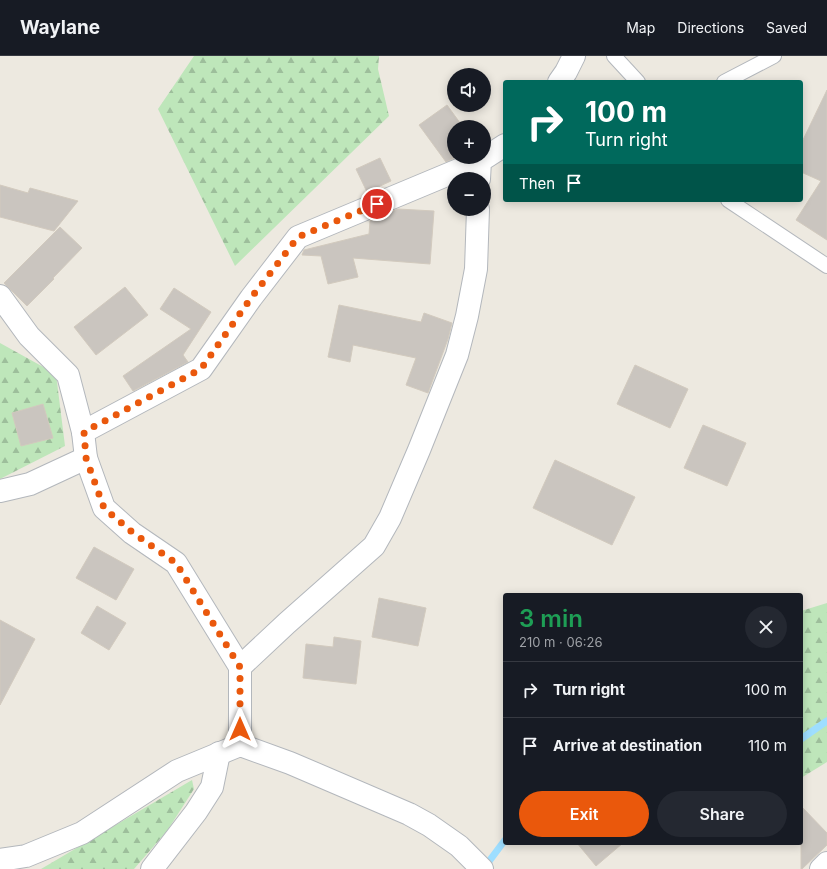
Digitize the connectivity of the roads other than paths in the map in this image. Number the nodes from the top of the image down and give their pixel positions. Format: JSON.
{"nodes":[{"id":1,"x":574,"y":56,"type":"edge"},
{"id":2,"x":614,"y":56,"type":"edge"},
{"id":3,"x":774,"y":56,"type":"edge"},
{"id":4,"x":560,"y":80,"type":"edge"},
{"id":5,"x":636,"y":80,"type":"edge"},
{"id":6,"x":728,"y":80,"type":"edge"},
{"id":7,"x":503,"y":147,"type":"edge"},
{"id":8,"x":480,"y":170,"type":"edge"},
{"id":9,"x":731,"y":202,"type":"edge"},
{"id":10,"x":478,"y":216,"type":"edge"},
{"id":11,"x":827,"y":266,"type":"edge"},
{"id":12,"x":0,"y":296,"type":"edge"},
{"id":13,"x":84,"y":432,"type":"junction"},
{"id":14,"x":86,"y":458,"type":"junction"},
{"id":15,"x":0,"y":491,"type":"edge"},
{"id":16,"x":240,"y":667,"type":"junction"},
{"id":17,"x":240,"y":745,"type":"junction"},
{"id":18,"x":219,"y":753,"type":"junction"},
{"id":19,"x":0,"y":860,"type":"edge"},
{"id":20,"x":827,"y":863,"type":"edge"},
{"id":21,"x":152,"y":869,"type":"edge"},
{"id":22,"x":482,"y":869,"type":"edge"},
{"id":23,"x":821,"y":869,"type":"edge"}],
"edges":[{"from":1,"to":4,"type":"street"},
{"from":2,"to":5,"type":"lane"},
{"from":3,"to":6,"type":"lane"},
{"from":7,"to":8,"type":"street"},
{"from":8,"to":13,"type":"street"},
{"from":9,"to":11,"type":"lane"},
{"from":10,"to":16,"type":"street"},
{"from":12,"to":13,"type":"street"},
{"from":13,"to":14,"type":"street"},
{"from":14,"to":15,"type":"street"},
{"from":14,"to":16,"type":"street"},
{"from":16,"to":17,"type":"street"},
{"from":17,"to":18,"type":"street"},
{"from":17,"to":22,"type":"street"},
{"from":18,"to":19,"type":"street"},
{"from":18,"to":21,"type":"street"},
{"from":20,"to":23,"type":"street"}]}
